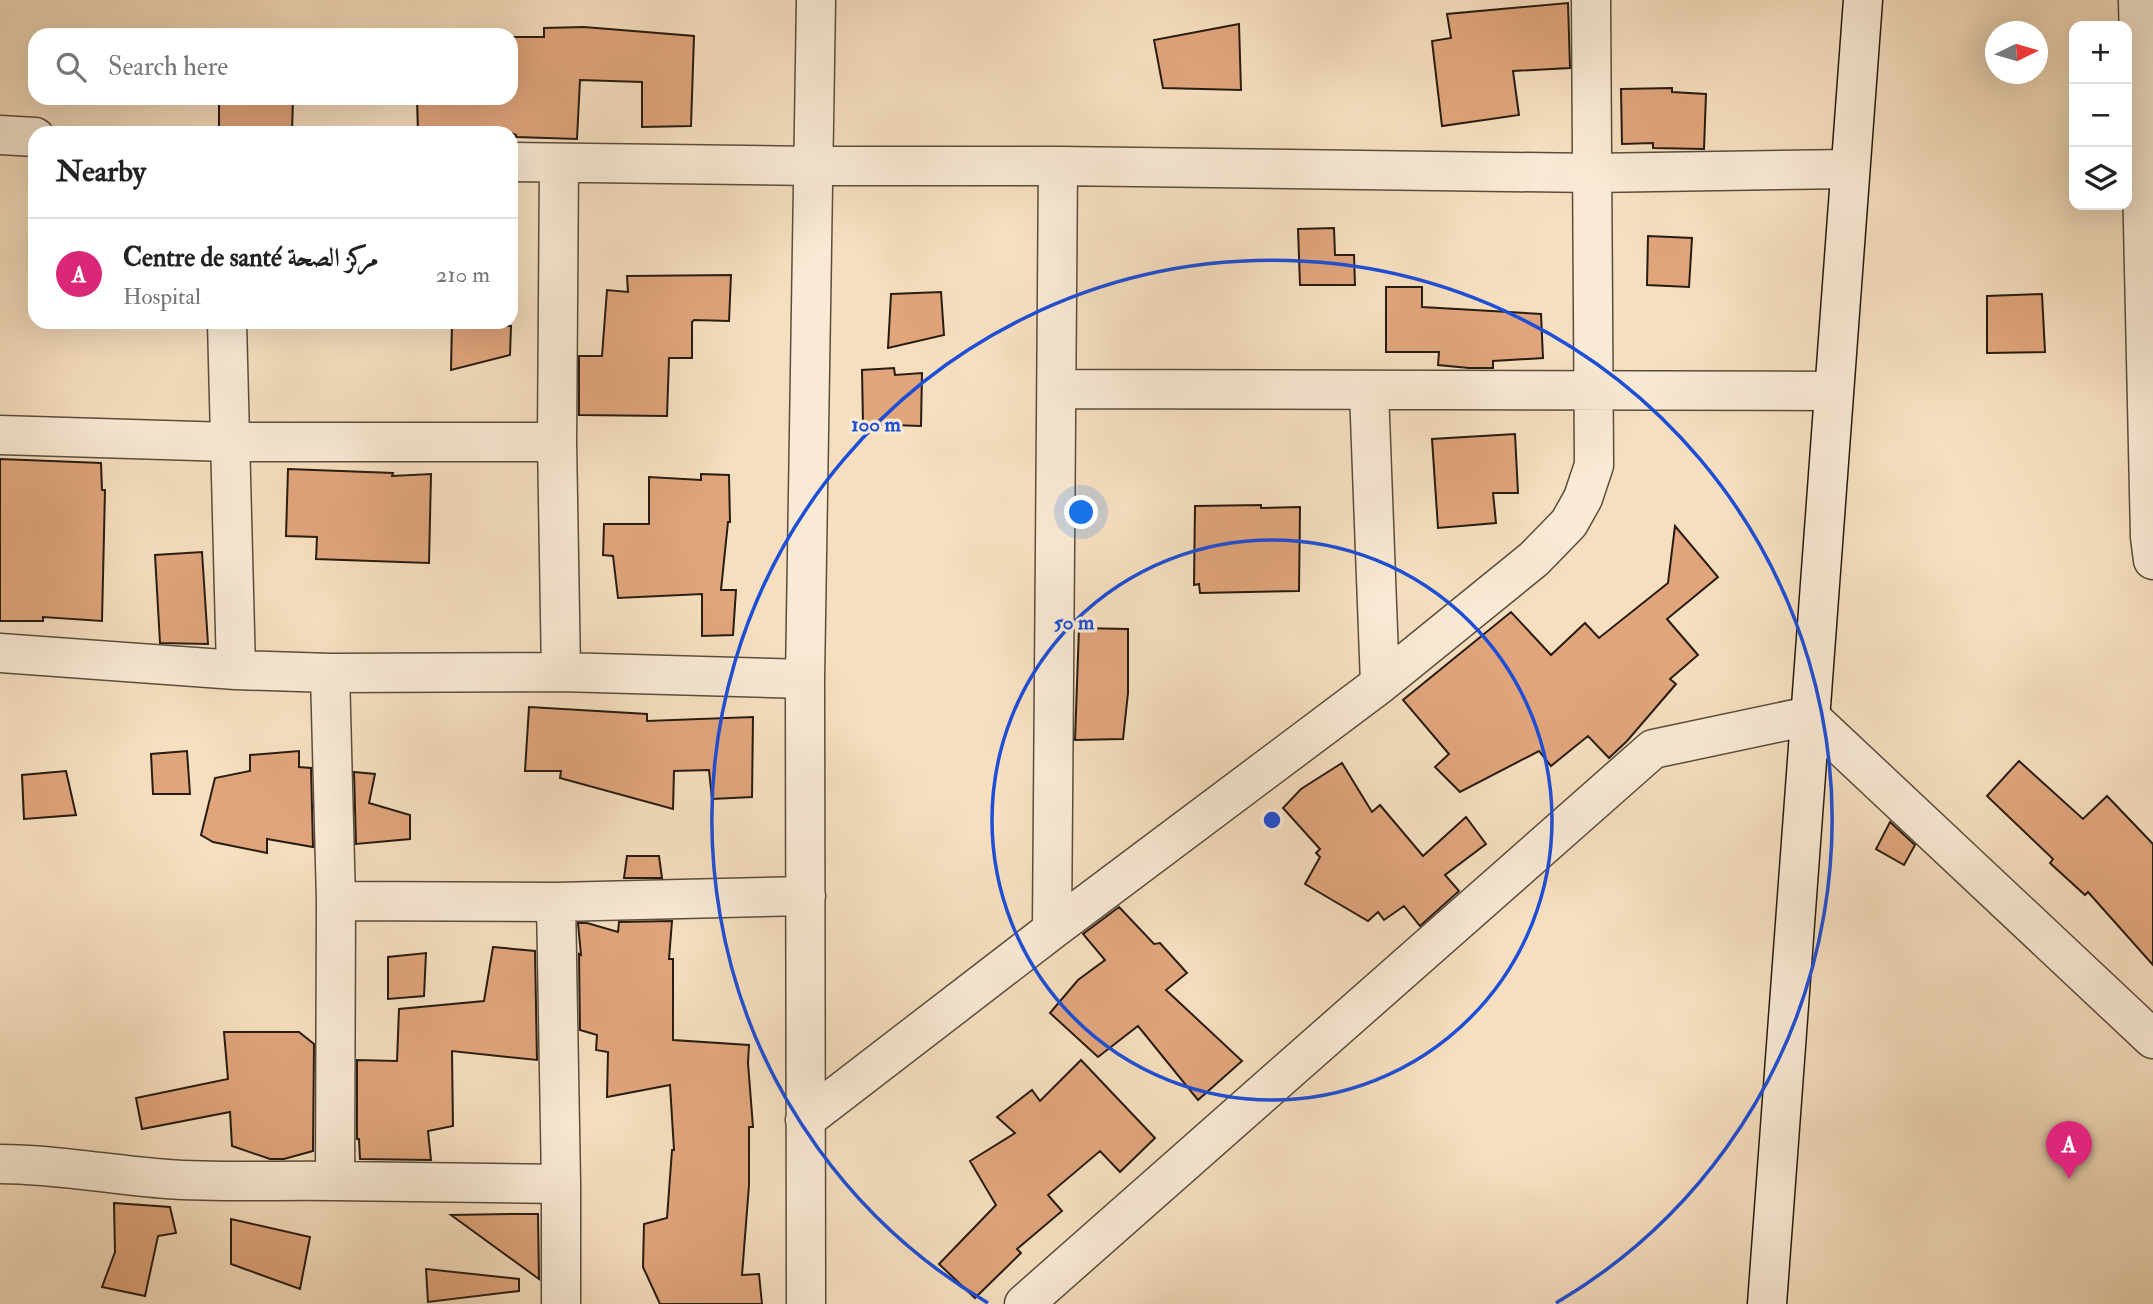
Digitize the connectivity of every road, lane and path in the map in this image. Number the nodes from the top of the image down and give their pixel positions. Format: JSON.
{"nodes":[{"id":1,"x":816,"y":0,"type":"edge"},
{"id":2,"x":1591,"y":0,"type":"edge"},
{"id":3,"x":1863,"y":0,"type":"edge"},
{"id":4,"x":2138,"y":0,"type":"edge"},
{"id":5,"x":0,"y":135,"type":"edge"},
{"id":6,"x":28,"y":137,"type":"edge"},
{"id":7,"x":518,"y":162,"type":"edge"},
{"id":8,"x":559,"y":164,"type":"junction"},
{"id":9,"x":814,"y":166,"type":"junction"},
{"id":10,"x":1058,"y":166,"type":"junction"},
{"id":11,"x":1850,"y":169,"type":"junction"},
{"id":12,"x":1592,"y":173,"type":"junction"},
{"id":13,"x":2148,"y":311,"type":"edge"},
{"id":14,"x":227,"y":329,"type":"edge"},
{"id":15,"x":1057,"y":389,"type":"junction"},
{"id":16,"x":1368,"y":391,"type":"junction"},
{"id":17,"x":1833,"y":391,"type":"junction"},
{"id":18,"x":1593,"y":392,"type":"junction"},
{"id":19,"x":0,"y":435,"type":"edge"},
{"id":20,"x":229,"y":442,"type":"junction"},
{"id":21,"x":557,"y":442,"type":"junction"},
{"id":22,"x":2153,"y":560,"type":"edge"},
{"id":23,"x":0,"y":653,"type":"edge"},
{"id":24,"x":236,"y":670,"type":"junction"},
{"id":25,"x":561,"y":671,"type":"junction"},
{"id":26,"x":330,"y":673,"type":"junction"},
{"id":27,"x":805,"y":679,"type":"junction"},
{"id":28,"x":1380,"y":684,"type":"junction"},
{"id":29,"x":1809,"y":716,"type":"junction"},
{"id":30,"x":806,"y":896,"type":"junction"},
{"id":31,"x":335,"y":901,"type":"junction"},
{"id":32,"x":556,"y":902,"type":"junction"},
{"id":33,"x":1052,"y":930,"type":"junction"},
{"id":34,"x":2153,"y":1040,"type":"edge"},
{"id":35,"x":806,"y":1119,"type":"junction"},
{"id":36,"x":0,"y":1164,"type":"edge"},
{"id":37,"x":334,"y":1181,"type":"junction"},
{"id":38,"x":561,"y":1184,"type":"junction"},
{"id":39,"x":561,"y":1304,"type":"edge"},
{"id":40,"x":806,"y":1304,"type":"edge"},
{"id":41,"x":1024,"y":1304,"type":"edge"},
{"id":42,"x":1767,"y":1304,"type":"edge"}],
"edges":[{"from":1,"to":9,"type":"street"},
{"from":2,"to":12,"type":"street"},
{"from":3,"to":11,"type":"street"},
{"from":4,"to":13,"type":"street"},
{"from":5,"to":6,"type":"street"},
{"from":7,"to":8,"type":"street"},
{"from":8,"to":9,"type":"street"},
{"from":8,"to":21,"type":"street"},
{"from":9,"to":10,"type":"street"},
{"from":9,"to":27,"type":"street"},
{"from":10,"to":12,"type":"street"},
{"from":10,"to":15,"type":"street"},
{"from":11,"to":12,"type":"street"},
{"from":11,"to":17,"type":"street"},
{"from":12,"to":18,"type":"street"},
{"from":13,"to":22,"type":"street"},
{"from":14,"to":20,"type":"street"},
{"from":15,"to":16,"type":"street"},
{"from":15,"to":33,"type":"street"},
{"from":16,"to":18,"type":"street"},
{"from":16,"to":28,"type":"street"},
{"from":17,"to":18,"type":"street"},
{"from":17,"to":29,"type":"street"},
{"from":18,"to":28,"type":"street"},
{"from":19,"to":20,"type":"street"},
{"from":20,"to":21,"type":"street"},
{"from":20,"to":24,"type":"street"},
{"from":21,"to":25,"type":"street"},
{"from":23,"to":24,"type":"street"},
{"from":24,"to":26,"type":"street"},
{"from":25,"to":26,"type":"street"},
{"from":25,"to":27,"type":"street"},
{"from":26,"to":31,"type":"street"},
{"from":27,"to":30,"type":"street"},
{"from":28,"to":33,"type":"street"},
{"from":29,"to":34,"type":"street"},
{"from":29,"to":41,"type":"street"},
{"from":29,"to":42,"type":"street"},
{"from":30,"to":32,"type":"street"},
{"from":30,"to":35,"type":"street"},
{"from":31,"to":32,"type":"street"},
{"from":31,"to":37,"type":"street"},
{"from":32,"to":38,"type":"street"},
{"from":33,"to":35,"type":"street"},
{"from":35,"to":40,"type":"street"},
{"from":36,"to":37,"type":"street"},
{"from":37,"to":38,"type":"street"},
{"from":38,"to":39,"type":"street"}]}
